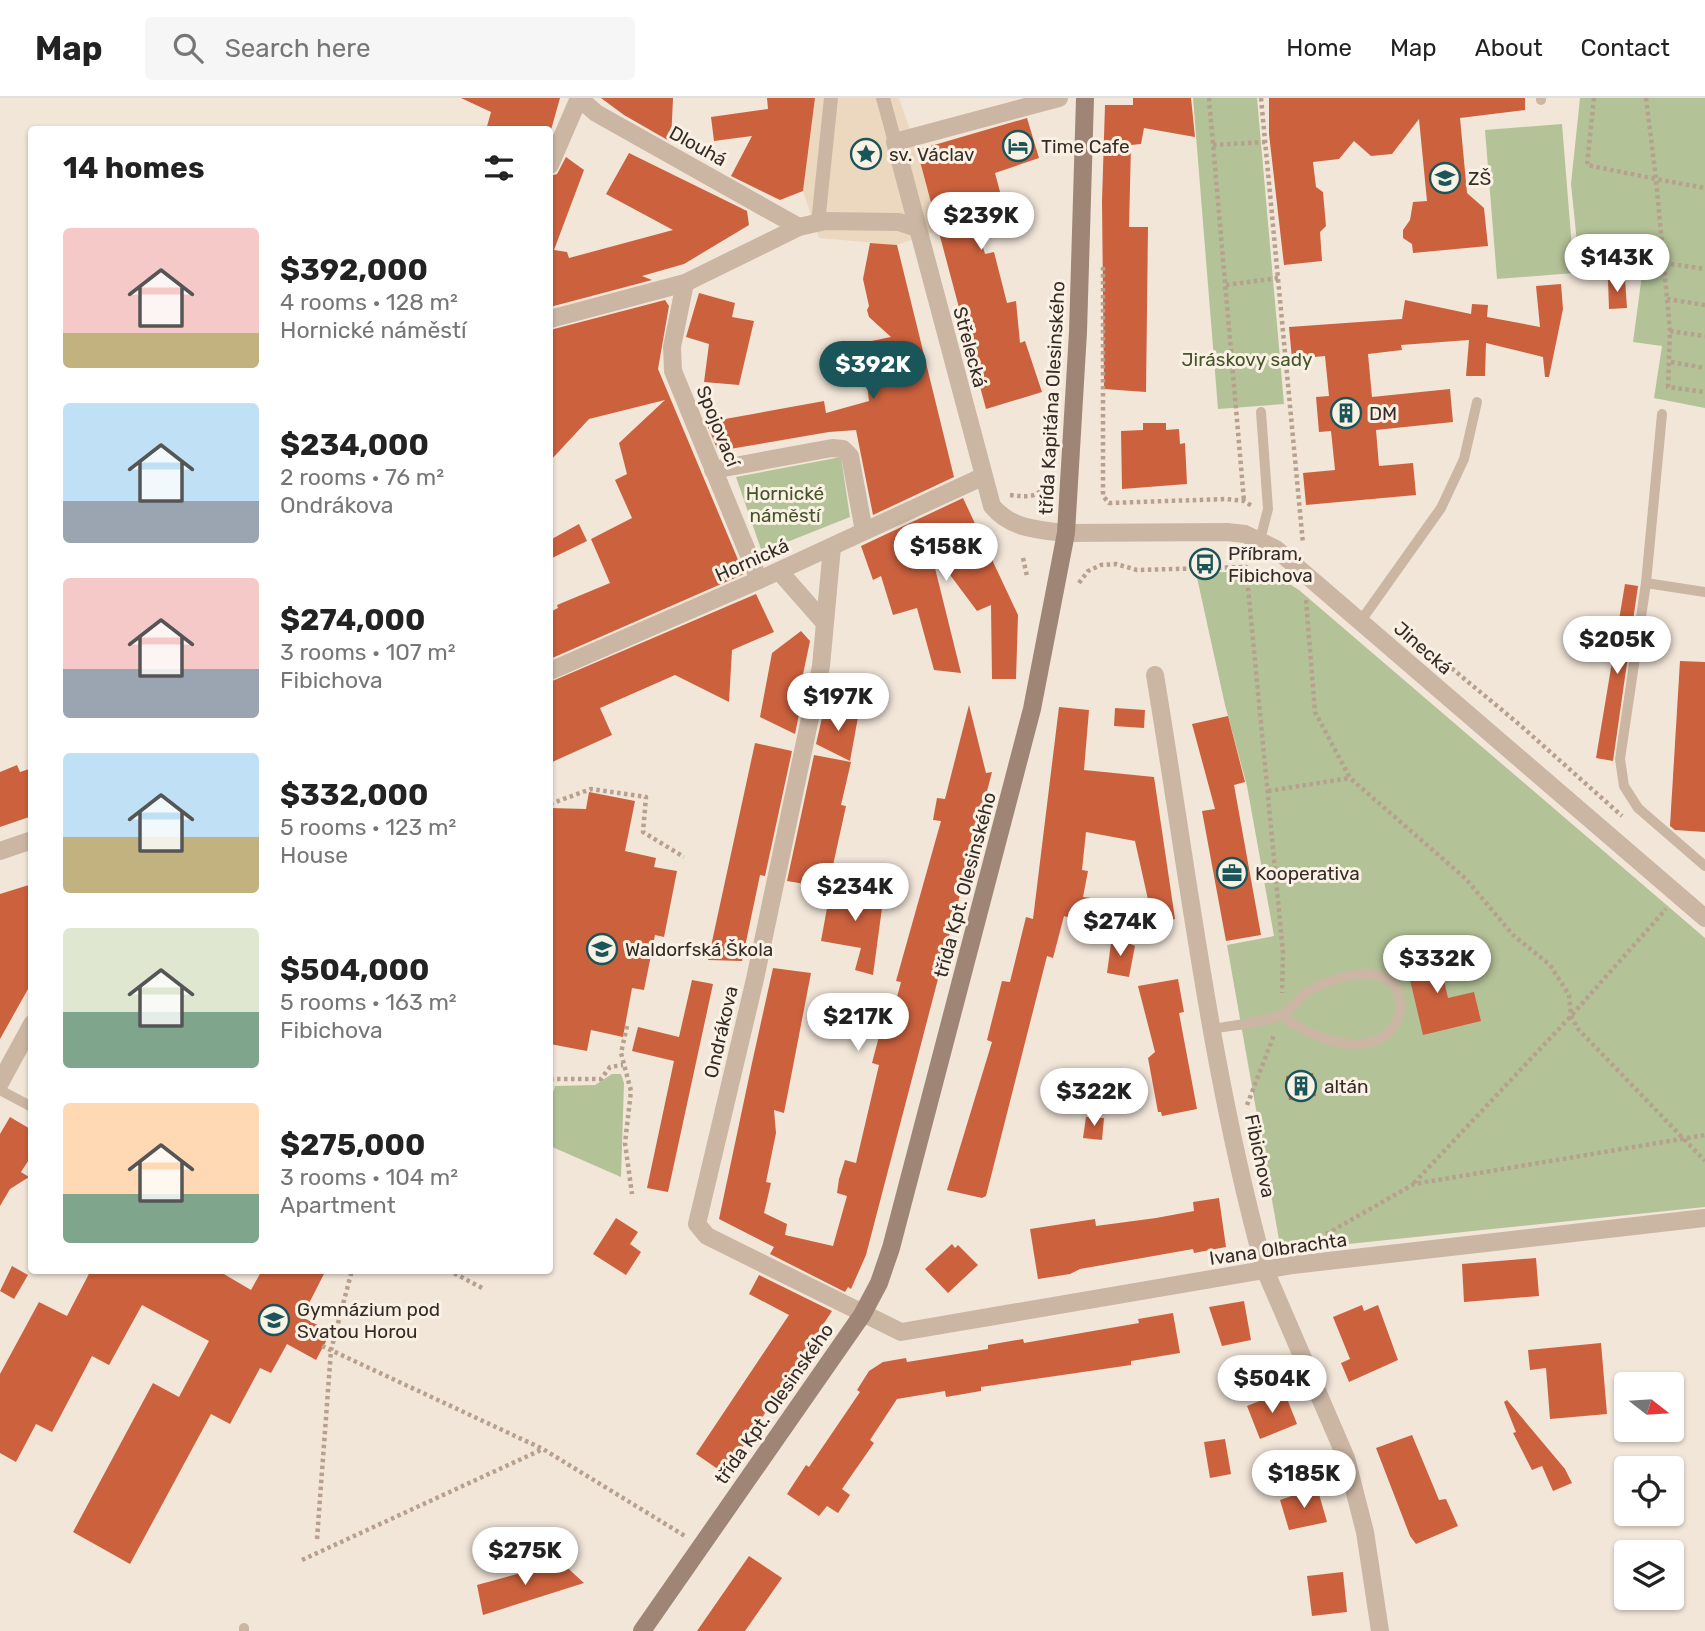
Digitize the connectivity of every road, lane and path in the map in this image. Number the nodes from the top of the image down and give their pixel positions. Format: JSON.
{"nodes":[{"id":1,"x":579,"y":98,"type":"edge"},
{"id":2,"x":831,"y":98,"type":"edge"},
{"id":3,"x":883,"y":98,"type":"edge"},
{"id":4,"x":1059,"y":98,"type":"edge"},
{"id":5,"x":1085,"y":98,"type":"edge"},
{"id":6,"x":1209,"y":98,"type":"edge"},
{"id":7,"x":1261,"y":98,"type":"edge"},
{"id":8,"x":1594,"y":98,"type":"edge"},
{"id":9,"x":1646,"y":98,"type":"edge"},
{"id":10,"x":895,"y":142,"type":"junction"},
{"id":11,"x":1265,"y":142,"type":"junction"},
{"id":12,"x":1213,"y":145,"type":"junction"},
{"id":13,"x":553,"y":158,"type":"edge"},
{"id":14,"x":1656,"y":179,"type":"junction"},
{"id":15,"x":1705,"y":188,"type":"edge"},
{"id":16,"x":818,"y":223,"type":"junction"},
{"id":17,"x":799,"y":227,"type":"junction"},
{"id":18,"x":917,"y":228,"type":"junction"},
{"id":19,"x":1103,"y":253,"type":"dead end"},
{"id":20,"x":1664,"y":263,"type":"junction"},
{"id":21,"x":1705,"y":270,"type":"edge"},
{"id":22,"x":1278,"y":278,"type":"junction"},
{"id":23,"x":685,"y":283,"type":"junction"},
{"id":24,"x":1226,"y":285,"type":"junction"},
{"id":25,"x":1667,"y":299,"type":"junction"},
{"id":26,"x":1705,"y":305,"type":"edge"},
{"id":27,"x":553,"y":318,"type":"edge"},
{"id":28,"x":1670,"y":331,"type":"junction"},
{"id":29,"x":1705,"y":336,"type":"edge"},
{"id":30,"x":1671,"y":362,"type":"junction"},
{"id":31,"x":1705,"y":368,"type":"edge"},
{"id":32,"x":1705,"y":392,"type":"edge"},
{"id":33,"x":1477,"y":402,"type":"dead end"},
{"id":34,"x":1261,"y":412,"type":"dead end"},
{"id":35,"x":1662,"y":414,"type":"dead end"},
{"id":36,"x":713,"y":470,"type":"junction"},
{"id":37,"x":982,"y":477,"type":"junction"},
{"id":38,"x":1047,"y":482,"type":"dead end"},
{"id":39,"x":1006,"y":493,"type":"dead end"},
{"id":40,"x":1034,"y":496,"type":"junction"},
{"id":41,"x":1244,"y":500,"type":"junction"},
{"id":42,"x":1033,"y":503,"type":"dead end"},
{"id":43,"x":1254,"y":508,"type":"dead end"},
{"id":44,"x":864,"y":531,"type":"junction"},
{"id":45,"x":1066,"y":533,"type":"junction"},
{"id":46,"x":1293,"y":537,"type":"dead end"},
{"id":47,"x":1260,"y":540,"type":"junction"},
{"id":48,"x":1303,"y":544,"type":"junction"},
{"id":49,"x":832,"y":547,"type":"junction"},
{"id":50,"x":1313,"y":552,"type":"dead end"},
{"id":51,"x":1023,"y":558,"type":"dead end"},
{"id":52,"x":779,"y":571,"type":"junction"},
{"id":53,"x":1027,"y":576,"type":"dead end"},
{"id":54,"x":759,"y":580,"type":"junction"},
{"id":55,"x":1646,"y":583,"type":"junction"},
{"id":56,"x":1078,"y":585,"type":"dead end"},
{"id":57,"x":1705,"y":592,"type":"edge"},
{"id":58,"x":1306,"y":599,"type":"dead end"},
{"id":59,"x":822,"y":621,"type":"junction"},
{"id":60,"x":1360,"y":622,"type":"junction"},
{"id":61,"x":1404,"y":629,"type":"dead end"},
{"id":62,"x":553,"y":670,"type":"edge"},
{"id":63,"x":1155,"y":675,"type":"dead end"},
{"id":64,"x":1350,"y":778,"type":"junction"},
{"id":65,"x":1268,"y":791,"type":"junction"},
{"id":66,"x":553,"y":803,"type":"edge"},
{"id":67,"x":1628,"y":821,"type":"dead end"},
{"id":68,"x":28,"y":841,"type":"edge"},
{"id":69,"x":0,"y":851,"type":"edge"},
{"id":70,"x":684,"y":857,"type":"dead end"},
{"id":71,"x":1705,"y":866,"type":"edge"},
{"id":72,"x":1678,"y":895,"type":"junction"},
{"id":73,"x":1705,"y":918,"type":"edge"},
{"id":74,"x":1281,"y":1015,"type":"junction"},
{"id":75,"x":1571,"y":1016,"type":"junction"},
{"id":76,"x":627,"y":1026,"type":"dead end"},
{"id":77,"x":1213,"y":1029,"type":"junction"},
{"id":78,"x":28,"y":1031,"type":"edge"},
{"id":79,"x":623,"y":1065,"type":"junction"},
{"id":80,"x":553,"y":1079,"type":"edge"},
{"id":81,"x":0,"y":1083,"type":"edge"},
{"id":82,"x":0,"y":1090,"type":"edge"},
{"id":83,"x":28,"y":1105,"type":"edge"},
{"id":84,"x":1705,"y":1135,"type":"edge"},
{"id":85,"x":1681,"y":1137,"type":"junction"},
{"id":86,"x":1234,"y":1139,"type":"junction"},
{"id":87,"x":1705,"y":1161,"type":"edge"},
{"id":88,"x":1414,"y":1184,"type":"junction"},
{"id":89,"x":632,"y":1194,"type":"dead end"},
{"id":90,"x":1705,"y":1218,"type":"edge"},
{"id":91,"x":1311,"y":1243,"type":"dead end"},
{"id":92,"x":1265,"y":1270,"type":"junction"},
{"id":93,"x":351,"y":1274,"type":"edge"},
{"id":94,"x":456,"y":1274,"type":"edge"},
{"id":95,"x":484,"y":1289,"type":"dead end"},
{"id":96,"x":862,"y":1315,"type":"junction"},
{"id":97,"x":322,"y":1346,"type":"dead end"},
{"id":98,"x":331,"y":1350,"type":"junction"},
{"id":99,"x":543,"y":1449,"type":"junction"},
{"id":100,"x":685,"y":1536,"type":"dead end"},
{"id":101,"x":317,"y":1539,"type":"dead end"},
{"id":102,"x":302,"y":1560,"type":"dead end"},
{"id":103,"x":642,"y":1631,"type":"edge"},
{"id":104,"x":1380,"y":1631,"type":"edge"}],
"edges":[{"from":1,"to":13,"type":"street"},
{"from":1,"to":17,"type":"street","name":"Dlouhá"},
{"from":2,"to":16,"type":"street"},
{"from":3,"to":10,"type":"street"},
{"from":4,"to":10,"type":"street"},
{"from":5,"to":45,"type":"main road","name":"třída Kapitána Olesinského"},
{"from":6,"to":12,"type":"path"},
{"from":7,"to":11,"type":"path"},
{"from":8,"to":14,"type":"path"},
{"from":9,"to":14,"type":"path"},
{"from":10,"to":18,"type":"street","name":"Střelecká"},
{"from":11,"to":12,"type":"path"},
{"from":11,"to":22,"type":"path"},
{"from":12,"to":24,"type":"path"},
{"from":14,"to":15,"type":"path"},
{"from":14,"to":20,"type":"path"},
{"from":16,"to":17,"type":"street"},
{"from":16,"to":18,"type":"street"},
{"from":17,"to":23,"type":"street"},
{"from":18,"to":37,"type":"street","name":"Střelecká"},
{"from":19,"to":41,"type":"path"},
{"from":20,"to":21,"type":"path"},
{"from":20,"to":25,"type":"path"},
{"from":22,"to":24,"type":"path"},
{"from":22,"to":48,"type":"path"},
{"from":23,"to":27,"type":"street"},
{"from":23,"to":36,"type":"street","name":"Spojovací"},
{"from":24,"to":41,"type":"path"},
{"from":25,"to":26,"type":"path"},
{"from":25,"to":28,"type":"path"},
{"from":28,"to":29,"type":"path"},
{"from":28,"to":30,"type":"path"},
{"from":30,"to":31,"type":"path"},
{"from":30,"to":32,"type":"path"},
{"from":33,"to":60,"type":"lane"},
{"from":34,"to":47,"type":"lane"},
{"from":35,"to":55,"type":"lane"},
{"from":36,"to":44,"type":"street"},
{"from":36,"to":54,"type":"street","name":"Spojovací"},
{"from":37,"to":44,"type":"street","name":"Hornická"},
{"from":37,"to":45,"type":"street"},
{"from":38,"to":40,"type":"path"},
{"from":39,"to":40,"type":"path"},
{"from":40,"to":42,"type":"path"},
{"from":41,"to":43,"type":"path"},
{"from":44,"to":49,"type":"street","name":"Hornická"},
{"from":45,"to":47,"type":"street","name":"Jinecká"},
{"from":45,"to":96,"type":"main road","name":"třída Kpt. Olesinského"},
{"from":46,"to":48,"type":"path"},
{"from":47,"to":60,"type":"street","name":"Jinecká"},
{"from":48,"to":50,"type":"path"},
{"from":49,"to":52,"type":"street","name":"Hornická"},
{"from":49,"to":59,"type":"street","name":"Ondrákova"},
{"from":51,"to":53,"type":"path"},
{"from":52,"to":54,"type":"street","name":"Hornická"},
{"from":52,"to":59,"type":"street"},
{"from":54,"to":62,"type":"street","name":"Hornická"},
{"from":55,"to":57,"type":"lane"},
{"from":55,"to":71,"type":"lane"},
{"from":56,"to":65,"type":"path"},
{"from":58,"to":64,"type":"path"},
{"from":59,"to":96,"type":"street","name":"Ondrákova"},
{"from":60,"to":72,"type":"street","name":"Jinecká"},
{"from":61,"to":67,"type":"path"},
{"from":63,"to":77,"type":"street","name":"Fibichova"},
{"from":64,"to":65,"type":"path"},
{"from":64,"to":75,"type":"path"},
{"from":65,"to":74,"type":"path"},
{"from":66,"to":70,"type":"path"},
{"from":68,"to":69,"type":"street"},
{"from":72,"to":73,"type":"street","name":"Jinecká"},
{"from":72,"to":75,"type":"path"},
{"from":74,"to":74,"type":"lane"},
{"from":74,"to":77,"type":"lane"},
{"from":74,"to":86,"type":"path"},
{"from":75,"to":85,"type":"path"},
{"from":75,"to":88,"type":"path"},
{"from":76,"to":79,"type":"path"},
{"from":77,"to":86,"type":"street","name":"Fibichova"},
{"from":78,"to":81,"type":"street"},
{"from":79,"to":80,"type":"path"},
{"from":79,"to":89,"type":"path"},
{"from":82,"to":83,"type":"lane"},
{"from":84,"to":85,"type":"path"},
{"from":85,"to":87,"type":"path"},
{"from":85,"to":88,"type":"path"},
{"from":86,"to":92,"type":"street","name":"Fibichova"},
{"from":88,"to":91,"type":"path"},
{"from":90,"to":92,"type":"street","name":"Ivana Olbrachta"},
{"from":92,"to":96,"type":"street","name":"Ivana Olbrachta"},
{"from":92,"to":104,"type":"street","name":"Fibichova"},
{"from":93,"to":98,"type":"path"},
{"from":94,"to":95,"type":"path"},
{"from":96,"to":103,"type":"main road","name":"třída Kpt. Olesinského"},
{"from":97,"to":98,"type":"path"},
{"from":98,"to":99,"type":"path"},
{"from":98,"to":101,"type":"path"},
{"from":99,"to":100,"type":"path"},
{"from":99,"to":102,"type":"path"}]}
